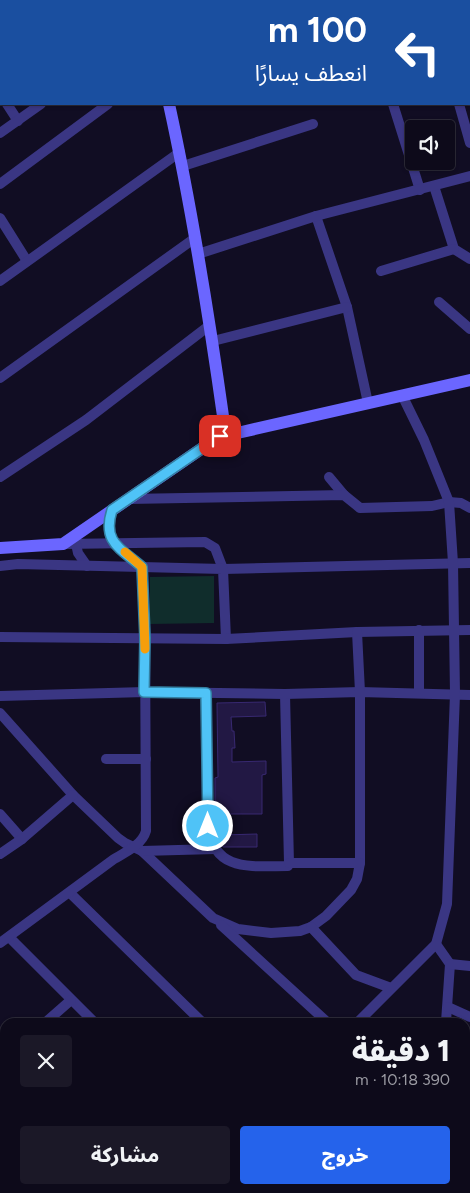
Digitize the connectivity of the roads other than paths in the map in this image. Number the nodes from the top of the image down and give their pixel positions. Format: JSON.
{"nodes":[{"id":1,"x":8,"y":105,"type":"edge"},
{"id":2,"x":40,"y":105,"type":"edge"},
{"id":3,"x":107,"y":105,"type":"edge"},
{"id":4,"x":169,"y":105,"type":"edge"},
{"id":5,"x":392,"y":105,"type":"edge"},
{"id":6,"x":459,"y":105,"type":"edge"},
{"id":7,"x":18,"y":121,"type":"junction"},
{"id":8,"x":313,"y":124,"type":"dead end"},
{"id":9,"x":0,"y":134,"type":"edge"},
{"id":10,"x":470,"y":143,"type":"edge"},
{"id":11,"x":180,"y":152,"type":"junction"},
{"id":12,"x":183,"y":166,"type":"junction"},
{"id":13,"x":470,"y":176,"type":"edge"},
{"id":14,"x":0,"y":184,"type":"edge"},
{"id":15,"x":434,"y":186,"type":"junction"},
{"id":16,"x":420,"y":190,"type":"junction"},
{"id":17,"x":316,"y":216,"type":"junction"},
{"id":18,"x":0,"y":218,"type":"edge"},
{"id":19,"x":194,"y":238,"type":"junction"},
{"id":20,"x":454,"y":250,"type":"junction"},
{"id":21,"x":198,"y":254,"type":"junction"},
{"id":22,"x":470,"y":259,"type":"edge"},
{"id":23,"x":27,"y":262,"type":"junction"},
{"id":24,"x":381,"y":271,"type":"dead end"},
{"id":25,"x":0,"y":281,"type":"edge"},
{"id":26,"x":439,"y":302,"type":"dead end"},
{"id":27,"x":347,"y":308,"type":"junction"},
{"id":28,"x":210,"y":326,"type":"junction"},
{"id":29,"x":470,"y":329,"type":"edge"},
{"id":30,"x":213,"y":341,"type":"junction"},
{"id":31,"x":0,"y":378,"type":"edge"},
{"id":32,"x":470,"y":380,"type":"edge"},
{"id":33,"x":402,"y":395,"type":"junction"},
{"id":34,"x":368,"y":403,"type":"junction"},
{"id":35,"x":226,"y":435,"type":"junction"},
{"id":36,"x":329,"y":477,"type":"dead end"},
{"id":37,"x":0,"y":478,"type":"edge"},
{"id":38,"x":344,"y":495,"type":"junction"},
{"id":39,"x":128,"y":499,"type":"junction"},
{"id":40,"x":449,"y":502,"type":"junction"},
{"id":41,"x":470,"y":508,"type":"edge"},
{"id":42,"x":112,"y":510,"type":"junction"},
{"id":43,"x":69,"y":544,"type":"junction"},
{"id":44,"x":115,"y":544,"type":"junction"},
{"id":45,"x":0,"y":548,"type":"edge"},
{"id":46,"x":454,"y":563,"type":"junction"},
{"id":47,"x":470,"y":563,"type":"edge"},
{"id":48,"x":0,"y":566,"type":"edge"},
{"id":49,"x":87,"y":566,"type":"junction"},
{"id":50,"x":142,"y":567,"type":"junction"},
{"id":51,"x":223,"y":569,"type":"junction"},
{"id":52,"x":454,"y":629,"type":"junction"},
{"id":53,"x":419,"y":630,"type":"junction"},
{"id":54,"x":470,"y":630,"type":"edge"},
{"id":55,"x":357,"y":632,"type":"junction"},
{"id":56,"x":0,"y":637,"type":"edge"},
{"id":57,"x":145,"y":638,"type":"junction"},
{"id":58,"x":226,"y":639,"type":"junction"},
{"id":59,"x":144,"y":692,"type":"junction"},
{"id":60,"x":360,"y":692,"type":"junction"},
{"id":61,"x":206,"y":693,"type":"junction"},
{"id":62,"x":285,"y":694,"type":"junction"},
{"id":63,"x":419,"y":694,"type":"junction"},
{"id":64,"x":455,"y":694,"type":"junction"},
{"id":65,"x":470,"y":695,"type":"edge"},
{"id":66,"x":0,"y":696,"type":"edge"},
{"id":67,"x":0,"y":713,"type":"edge"},
{"id":68,"x":106,"y":759,"type":"dead end"},
{"id":69,"x":146,"y":759,"type":"junction"},
{"id":70,"x":73,"y":795,"type":"junction"},
{"id":71,"x":0,"y":814,"type":"edge"},
{"id":72,"x":22,"y":838,"type":"junction"},
{"id":73,"x":138,"y":849,"type":"junction"},
{"id":74,"x":215,"y":849,"type":"junction"},
{"id":75,"x":0,"y":854,"type":"edge"},
{"id":76,"x":290,"y":863,"type":"junction"},
{"id":77,"x":360,"y":864,"type":"junction"},
{"id":78,"x":70,"y":893,"type":"junction"},
{"id":79,"x":213,"y":918,"type":"junction"},
{"id":80,"x":311,"y":927,"type":"junction"},
{"id":81,"x":4,"y":940,"type":"edge"},
{"id":82,"x":436,"y":944,"type":"junction"},
{"id":83,"x":450,"y":964,"type":"junction"},
{"id":84,"x":470,"y":966,"type":"edge"},
{"id":85,"x":392,"y":988,"type":"junction"},
{"id":86,"x":71,"y":1000,"type":"junction"},
{"id":87,"x":448,"y":1007,"type":"junction"},
{"id":88,"x":470,"y":1016,"type":"edge"},
{"id":89,"x":51,"y":1018,"type":"edge"},
{"id":90,"x":90,"y":1018,"type":"edge"},
{"id":91,"x":198,"y":1018,"type":"edge"},
{"id":92,"x":323,"y":1018,"type":"edge"},
{"id":93,"x":362,"y":1018,"type":"edge"},
{"id":94,"x":447,"y":1018,"type":"edge"}],
"edges":[{"from":1,"to":7,"type":"street"},
{"from":2,"to":7,"type":"street"},
{"from":3,"to":14,"type":"street"},
{"from":4,"to":11,"type":"main road"},
{"from":5,"to":16,"type":"street"},
{"from":6,"to":10,"type":"street"},
{"from":7,"to":9,"type":"street"},
{"from":8,"to":12,"type":"street"},
{"from":11,"to":12,"type":"main road"},
{"from":11,"to":23,"type":"street"},
{"from":12,"to":19,"type":"main road"},
{"from":13,"to":15,"type":"street"},
{"from":15,"to":16,"type":"street"},
{"from":15,"to":20,"type":"street"},
{"from":16,"to":17,"type":"street"},
{"from":17,"to":21,"type":"street"},
{"from":17,"to":27,"type":"street"},
{"from":18,"to":23,"type":"street"},
{"from":19,"to":21,"type":"main road"},
{"from":19,"to":31,"type":"street"},
{"from":20,"to":22,"type":"street"},
{"from":20,"to":24,"type":"street"},
{"from":21,"to":28,"type":"main road"},
{"from":23,"to":25,"type":"street"},
{"from":26,"to":29,"type":"street"},
{"from":27,"to":30,"type":"street"},
{"from":27,"to":34,"type":"street"},
{"from":28,"to":30,"type":"main road"},
{"from":28,"to":37,"type":"street"},
{"from":30,"to":35,"type":"main road"},
{"from":32,"to":33,"type":"main road"},
{"from":33,"to":34,"type":"main road"},
{"from":33,"to":40,"type":"street"},
{"from":34,"to":35,"type":"main road"},
{"from":35,"to":39,"type":"main road"},
{"from":36,"to":38,"type":"street"},
{"from":38,"to":39,"type":"street"},
{"from":38,"to":40,"type":"street"},
{"from":39,"to":42,"type":"main road"},
{"from":40,"to":41,"type":"street"},
{"from":40,"to":46,"type":"street"},
{"from":42,"to":43,"type":"main road"},
{"from":42,"to":44,"type":"street"},
{"from":43,"to":44,"type":"street"},
{"from":43,"to":45,"type":"main road"},
{"from":43,"to":49,"type":"street"},
{"from":44,"to":50,"type":"street"},
{"from":44,"to":51,"type":"street"},
{"from":46,"to":47,"type":"street"},
{"from":46,"to":51,"type":"street"},
{"from":46,"to":52,"type":"street"},
{"from":48,"to":49,"type":"street"},
{"from":49,"to":50,"type":"street"},
{"from":50,"to":51,"type":"street"},
{"from":50,"to":57,"type":"street"},
{"from":51,"to":58,"type":"street"},
{"from":52,"to":53,"type":"street"},
{"from":52,"to":54,"type":"street"},
{"from":52,"to":64,"type":"street"},
{"from":53,"to":55,"type":"street"},
{"from":53,"to":63,"type":"street"},
{"from":55,"to":58,"type":"street"},
{"from":55,"to":60,"type":"street"},
{"from":56,"to":57,"type":"street"},
{"from":57,"to":58,"type":"street"},
{"from":57,"to":59,"type":"street"},
{"from":59,"to":61,"type":"street"},
{"from":59,"to":66,"type":"street"},
{"from":59,"to":69,"type":"street"},
{"from":60,"to":62,"type":"street"},
{"from":60,"to":63,"type":"street"},
{"from":60,"to":77,"type":"street"},
{"from":61,"to":62,"type":"street"},
{"from":61,"to":74,"type":"street"},
{"from":62,"to":76,"type":"street"},
{"from":63,"to":64,"type":"street"},
{"from":64,"to":65,"type":"street"},
{"from":64,"to":82,"type":"street"},
{"from":67,"to":70,"type":"street"},
{"from":68,"to":69,"type":"street"},
{"from":69,"to":73,"type":"street"},
{"from":70,"to":72,"type":"street"},
{"from":70,"to":73,"type":"street"},
{"from":71,"to":72,"type":"street"},
{"from":72,"to":75,"type":"street"},
{"from":73,"to":74,"type":"street"},
{"from":73,"to":78,"type":"street"},
{"from":73,"to":79,"type":"street"},
{"from":74,"to":76,"type":"street"},
{"from":76,"to":77,"type":"street"},
{"from":77,"to":80,"type":"street"},
{"from":78,"to":81,"type":"street"},
{"from":78,"to":91,"type":"street"},
{"from":79,"to":80,"type":"street"},
{"from":79,"to":92,"type":"street"},
{"from":80,"to":85,"type":"street"},
{"from":81,"to":86,"type":"street"},
{"from":82,"to":83,"type":"street"},
{"from":82,"to":85,"type":"street"},
{"from":83,"to":84,"type":"street"},
{"from":83,"to":87,"type":"street"},
{"from":85,"to":93,"type":"street"},
{"from":86,"to":89,"type":"street"},
{"from":86,"to":90,"type":"street"},
{"from":87,"to":88,"type":"street"},
{"from":87,"to":94,"type":"street"}]}
